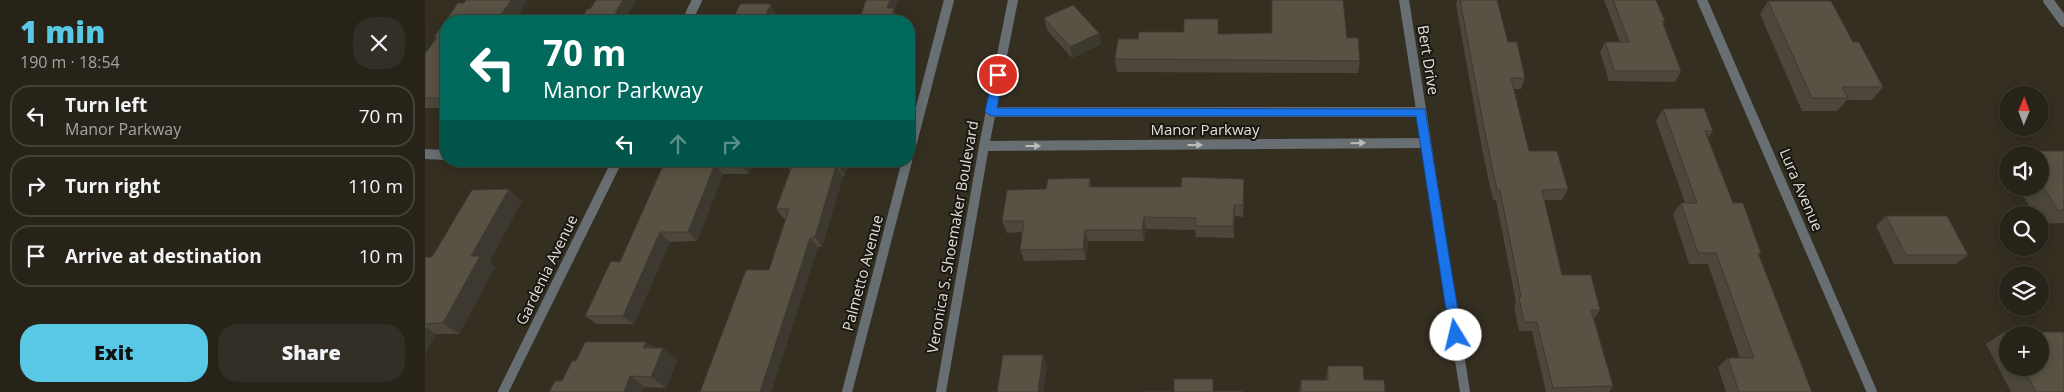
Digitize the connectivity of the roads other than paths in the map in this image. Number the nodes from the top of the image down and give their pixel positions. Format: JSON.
{"nodes":[{"id":1,"x":697,"y":0,"type":"edge"},
{"id":2,"x":949,"y":0,"type":"edge"},
{"id":3,"x":1013,"y":0,"type":"edge"},
{"id":4,"x":1404,"y":0,"type":"edge"},
{"id":5,"x":1702,"y":0,"type":"edge"},
{"id":6,"x":2048,"y":0,"type":"edge"},
{"id":7,"x":690,"y":15,"type":"edge"},
{"id":8,"x":2064,"y":22,"type":"edge"},
{"id":9,"x":991,"y":112,"type":"junction"},
{"id":10,"x":1421,"y":112,"type":"junction"},
{"id":11,"x":915,"y":131,"type":"edge"},
{"id":12,"x":1426,"y":143,"type":"junction"},
{"id":13,"x":984,"y":146,"type":"junction"},
{"id":14,"x":425,"y":154,"type":"edge"},
{"id":15,"x":440,"y":154,"type":"edge"},
{"id":16,"x":614,"y":167,"type":"edge"},
{"id":17,"x":905,"y":167,"type":"edge"},
{"id":18,"x":503,"y":392,"type":"edge"},
{"id":19,"x":847,"y":392,"type":"edge"},
{"id":20,"x":941,"y":392,"type":"edge"},
{"id":21,"x":1465,"y":392,"type":"edge"},
{"id":22,"x":1872,"y":392,"type":"edge"}],
"edges":[{"from":1,"to":7,"type":"street"},
{"from":2,"to":11,"type":"street"},
{"from":3,"to":9,"type":"street","name":"Veronica S. Shoemaker Boulevard"},
{"from":4,"to":10,"type":"street","name":"Bert Drive"},
{"from":5,"to":22,"type":"street","name":"Lura Avenue"},
{"from":6,"to":8,"type":"street"},
{"from":9,"to":10,"type":"street","name":"Manor Parkway"},
{"from":9,"to":13,"type":"street","name":"Veronica S. Shoemaker Boulevard"},
{"from":10,"to":12,"type":"street","name":"Bert Drive"},
{"from":13,"to":12,"type":"street","name":"Manor Parkway","one_way":true},
{"from":12,"to":21,"type":"street","name":"Bert Drive"},
{"from":13,"to":20,"type":"street","name":"Veronica S. Shoemaker Boulevard"},
{"from":14,"to":15,"type":"street"},
{"from":16,"to":18,"type":"street","name":"Gardenia Avenue"},
{"from":17,"to":19,"type":"street","name":"Palmetto Avenue"}]}
